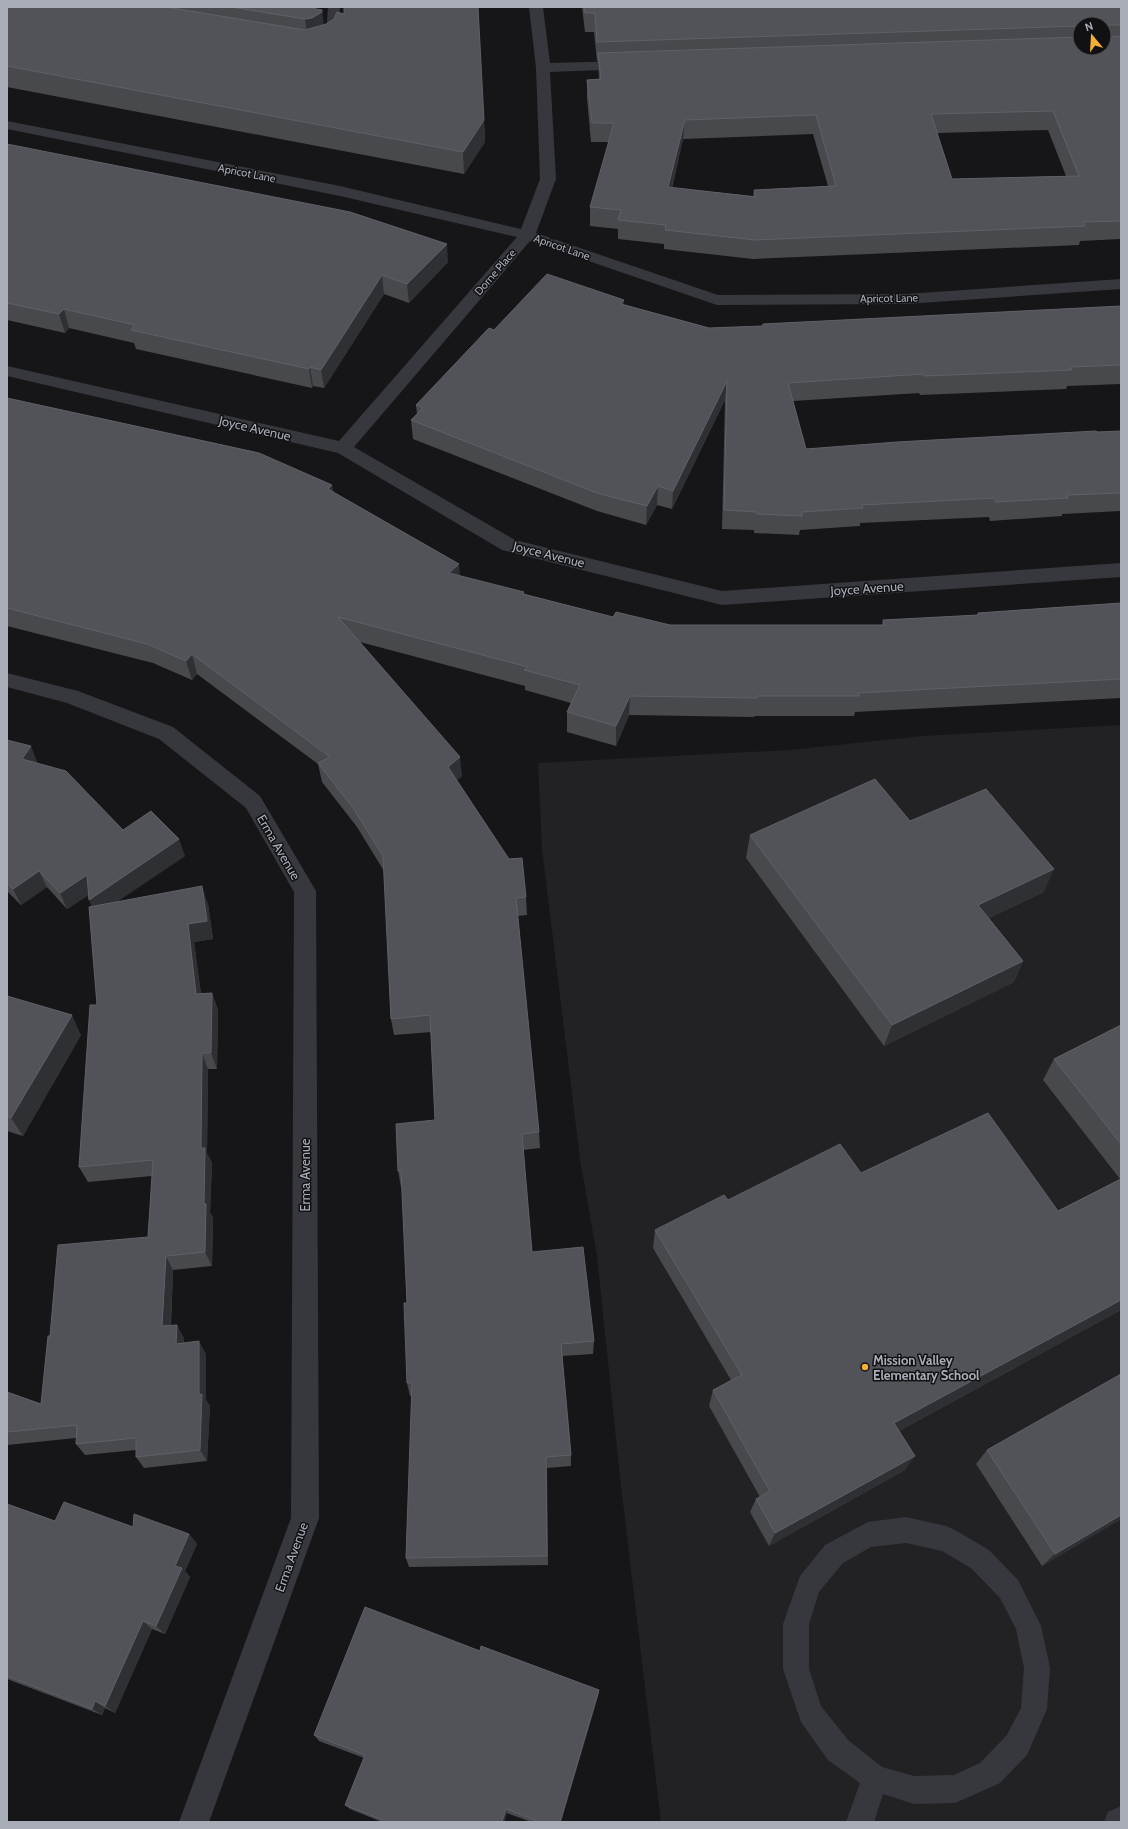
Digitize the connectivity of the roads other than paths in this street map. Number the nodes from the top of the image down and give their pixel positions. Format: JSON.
{"nodes":[{"id":1,"x":334,"y":7,"type":"edge"},
{"id":2,"x":536,"y":7,"type":"edge"},
{"id":3,"x":314,"y":46,"type":"edge"},
{"id":4,"x":638,"y":65,"type":"edge"},
{"id":5,"x":543,"y":68,"type":"junction"},
{"id":6,"x":7,"y":125,"type":"edge"},
{"id":7,"x":527,"y":235,"type":"junction"},
{"id":8,"x":1121,"y":284,"type":"edge"},
{"id":9,"x":7,"y":371,"type":"edge"},
{"id":10,"x":343,"y":448,"type":"junction"},
{"id":11,"x":1121,"y":570,"type":"edge"},
{"id":12,"x":7,"y":680,"type":"edge"},
{"id":13,"x":874,"y":1778,"type":"junction"},
{"id":14,"x":1121,"y":1820,"type":"edge"},
{"id":15,"x":194,"y":1822,"type":"edge"},
{"id":16,"x":860,"y":1822,"type":"edge"},
{"id":17,"x":1118,"y":1822,"type":"edge"}],
"edges":[{"from":1,"to":3,"type":"lane"},
{"from":2,"to":5,"type":"street","name":"Dorne Place"},
{"from":4,"to":5,"type":"street"},
{"from":5,"to":7,"type":"street","name":"Dorne Place"},
{"from":6,"to":7,"type":"street","name":"Apricot Lane"},
{"from":7,"to":8,"type":"street","name":"Apricot Lane"},
{"from":7,"to":10,"type":"street","name":"Dorne Place"},
{"from":9,"to":10,"type":"street","name":"Joyce Avenue"},
{"from":10,"to":11,"type":"street","name":"Joyce Avenue"},
{"from":12,"to":15,"type":"street","name":"Erma Avenue"},
{"from":13,"to":13,"type":"lane"},
{"from":13,"to":16,"type":"lane"},
{"from":14,"to":17,"type":"lane"}]}
